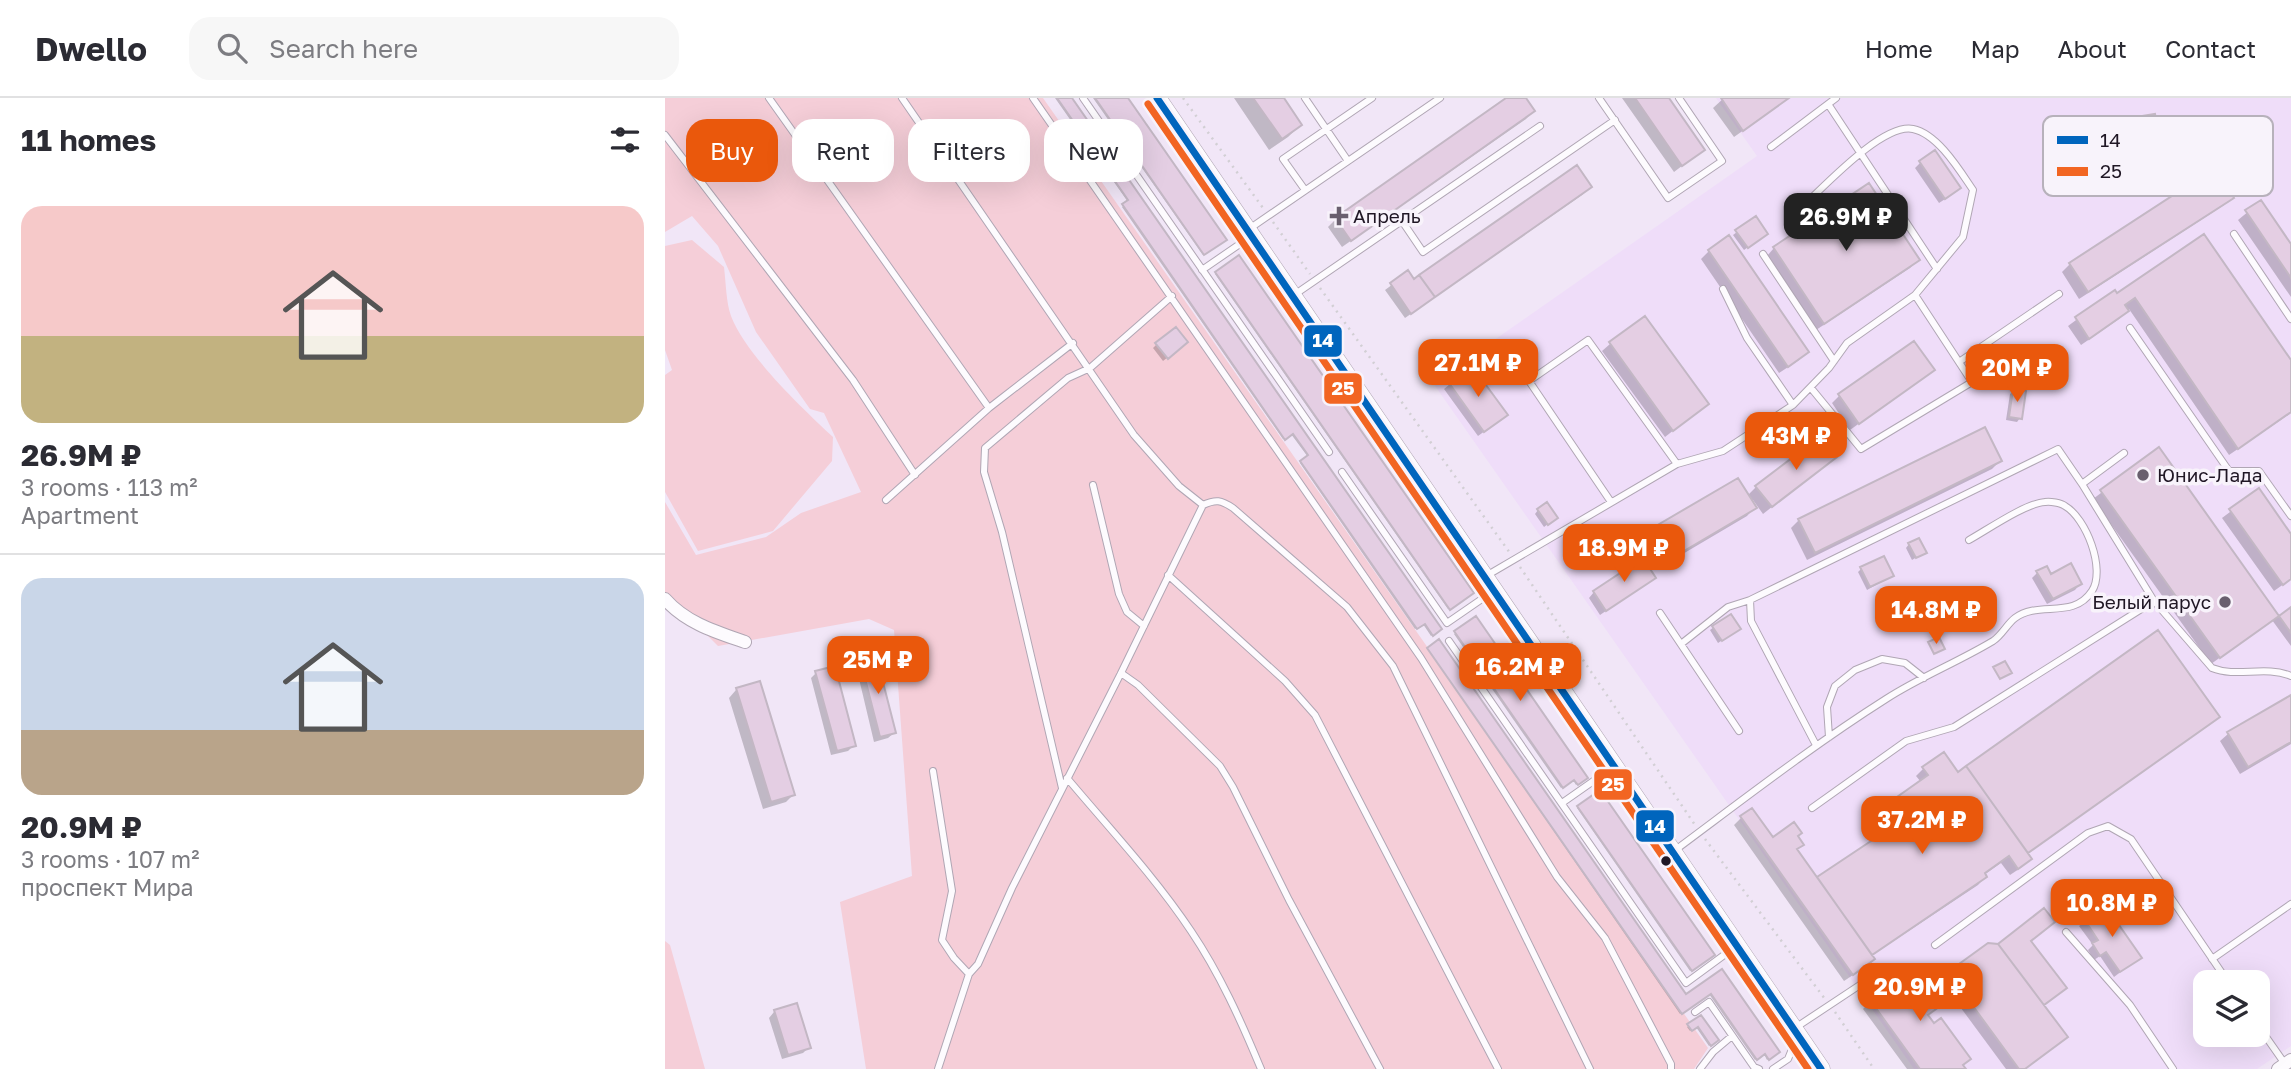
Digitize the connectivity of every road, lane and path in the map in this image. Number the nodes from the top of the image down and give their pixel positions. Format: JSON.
{"nodes":[{"id":1,"x":769,"y":98,"type":"edge"},
{"id":2,"x":902,"y":98,"type":"edge"},
{"id":3,"x":1034,"y":98,"type":"edge"},
{"id":4,"x":1083,"y":98,"type":"edge"},
{"id":5,"x":1157,"y":98,"type":"edge"},
{"id":6,"x":1183,"y":98,"type":"edge"},
{"id":7,"x":1305,"y":98,"type":"edge"},
{"id":8,"x":1372,"y":98,"type":"edge"},
{"id":9,"x":1440,"y":98,"type":"edge"},
{"id":10,"x":1599,"y":98,"type":"edge"},
{"id":11,"x":1679,"y":98,"type":"edge"},
{"id":12,"x":1836,"y":98,"type":"edge"},
{"id":13,"x":1828,"y":104,"type":"junction"},
{"id":14,"x":1615,"y":120,"type":"junction"},
{"id":15,"x":1541,"y":126,"type":"dead end"},
{"id":16,"x":1327,"y":129,"type":"junction"},
{"id":17,"x":665,"y":135,"type":"edge"},
{"id":18,"x":1771,"y":147,"type":"dead end"},
{"id":19,"x":1860,"y":153,"type":"junction"},
{"id":20,"x":1348,"y":161,"type":"junction"},
{"id":21,"x":1305,"y":190,"type":"junction"},
{"id":22,"x":1804,"y":205,"type":"dead end"},
{"id":23,"x":1269,"y":216,"type":"junction"},
{"id":24,"x":1402,"y":221,"type":"junction"},
{"id":25,"x":1249,"y":233,"type":"junction"},
{"id":26,"x":2234,"y":234,"type":"dead end"},
{"id":27,"x":1763,"y":254,"type":"dead end"},
{"id":28,"x":1937,"y":269,"type":"junction"},
{"id":29,"x":1202,"y":270,"type":"junction"},
{"id":30,"x":1315,"y":281,"type":"junction"},
{"id":31,"x":1723,"y":289,"type":"dead end"},
{"id":32,"x":2059,"y":294,"type":"dead end"},
{"id":33,"x":1915,"y":295,"type":"junction"},
{"id":34,"x":1172,"y":296,"type":"junction"},
{"id":35,"x":1293,"y":296,"type":"junction"},
{"id":36,"x":2291,"y":319,"type":"edge"},
{"id":37,"x":2130,"y":328,"type":"dead end"},
{"id":38,"x":1073,"y":343,"type":"junction"},
{"id":39,"x":1834,"y":361,"type":"junction"},
{"id":40,"x":1959,"y":362,"type":"junction"},
{"id":41,"x":1090,"y":368,"type":"junction"},
{"id":42,"x":1811,"y":388,"type":"junction"},
{"id":43,"x":1793,"y":405,"type":"junction"},
{"id":44,"x":989,"y":408,"type":"junction"},
{"id":45,"x":1329,"y":452,"type":"dead end"},
{"id":46,"x":2124,"y":453,"type":"dead end"},
{"id":47,"x":1677,"y":464,"type":"junction"},
{"id":48,"x":1342,"y":472,"type":"dead end"},
{"id":49,"x":915,"y":475,"type":"junction"},
{"id":50,"x":2082,"y":484,"type":"junction"},
{"id":51,"x":1093,"y":485,"type":"dead end"},
{"id":52,"x":886,"y":500,"type":"dead end"},
{"id":53,"x":1611,"y":502,"type":"junction"},
{"id":54,"x":1203,"y":506,"type":"junction"},
{"id":55,"x":2291,"y":516,"type":"edge"},
{"id":56,"x":1969,"y":540,"type":"dead end"},
{"id":57,"x":1514,"y":559,"type":"junction"},
{"id":58,"x":1168,"y":575,"type":"junction"},
{"id":59,"x":1489,"y":584,"type":"junction"},
{"id":60,"x":665,"y":599,"type":"edge"},
{"id":61,"x":1750,"y":600,"type":"junction"},
{"id":62,"x":2154,"y":601,"type":"junction"},
{"id":63,"x":1660,"y":613,"type":"dead end"},
{"id":64,"x":1144,"y":626,"type":"junction"},
{"id":65,"x":1449,"y":641,"type":"dead end"},
{"id":66,"x":745,"y":642,"type":"dead end"},
{"id":67,"x":1681,"y":644,"type":"junction"},
{"id":68,"x":1121,"y":673,"type":"junction"},
{"id":69,"x":2291,"y":676,"type":"edge"},
{"id":70,"x":1924,"y":678,"type":"junction"},
{"id":71,"x":1739,"y":731,"type":"dead end"},
{"id":72,"x":1829,"y":737,"type":"junction"},
{"id":73,"x":1816,"y":746,"type":"junction"},
{"id":74,"x":1614,"y":766,"type":"junction"},
{"id":75,"x":933,"y":771,"type":"dead end"},
{"id":76,"x":1067,"y":778,"type":"junction"},
{"id":77,"x":1062,"y":789,"type":"junction"},
{"id":78,"x":1562,"y":803,"type":"junction"},
{"id":79,"x":1812,"y":808,"type":"dead end"},
{"id":80,"x":1700,"y":832,"type":"junction"},
{"id":81,"x":1673,"y":852,"type":"junction"},
{"id":82,"x":2291,"y":904,"type":"edge"},
{"id":83,"x":2066,"y":932,"type":"dead end"},
{"id":84,"x":1935,"y":945,"type":"dead end"},
{"id":85,"x":1737,"y":946,"type":"junction"},
{"id":86,"x":2212,"y":959,"type":"junction"},
{"id":87,"x":2220,"y":970,"type":"edge"},
{"id":88,"x":1878,"y":973,"type":"dead end"},
{"id":89,"x":969,"y":974,"type":"junction"},
{"id":90,"x":1830,"y":1005,"type":"junction"},
{"id":91,"x":1695,"y":1012,"type":"dead end"},
{"id":92,"x":1796,"y":1032,"type":"junction"},
{"id":93,"x":1731,"y":1036,"type":"junction"},
{"id":94,"x":2270,"y":1043,"type":"edge"},
{"id":95,"x":2285,"y":1065,"type":"edge"},
{"id":96,"x":938,"y":1069,"type":"edge"},
{"id":97,"x":1261,"y":1069,"type":"edge"},
{"id":98,"x":1380,"y":1069,"type":"edge"},
{"id":99,"x":1498,"y":1069,"type":"edge"},
{"id":100,"x":1590,"y":1069,"type":"edge"},
{"id":101,"x":1671,"y":1069,"type":"edge"},
{"id":102,"x":1700,"y":1069,"type":"edge"},
{"id":103,"x":1759,"y":1069,"type":"edge"},
{"id":104,"x":1773,"y":1069,"type":"edge"},
{"id":105,"x":1821,"y":1069,"type":"edge"},
{"id":106,"x":1874,"y":1069,"type":"edge"},
{"id":107,"x":2173,"y":1069,"type":"edge"}],
"edges":[{"from":1,"to":44,"type":"lane"},
{"from":2,"to":38,"type":"lane"},
{"from":3,"to":34,"type":"lane"},
{"from":4,"to":29,"type":"lane"},
{"from":5,"to":25,"type":"street"},
{"from":6,"to":23,"type":"path"},
{"from":7,"to":16,"type":"lane"},
{"from":8,"to":16,"type":"lane"},
{"from":9,"to":20,"type":"lane"},
{"from":10,"to":14,"type":"lane"},
{"from":11,"to":14,"type":"lane"},
{"from":12,"to":13,"type":"lane"},
{"from":13,"to":18,"type":"lane"},
{"from":13,"to":19,"type":"lane"},
{"from":14,"to":24,"type":"lane"},
{"from":15,"to":24,"type":"lane"},
{"from":16,"to":20,"type":"lane"},
{"from":16,"to":21,"type":"lane"},
{"from":17,"to":49,"type":"lane"},
{"from":19,"to":22,"type":"lane"},
{"from":19,"to":28,"type":"lane"},
{"from":19,"to":28,"type":"lane"},
{"from":20,"to":21,"type":"lane"},
{"from":21,"to":23,"type":"lane"},
{"from":23,"to":25,"type":"lane"},
{"from":23,"to":30,"type":"path"},
{"from":24,"to":30,"type":"lane"},
{"from":25,"to":29,"type":"lane"},
{"from":25,"to":35,"type":"street"},
{"from":26,"to":36,"type":"lane"},
{"from":27,"to":39,"type":"lane"},
{"from":28,"to":33,"type":"lane"},
{"from":29,"to":45,"type":"lane"},
{"from":30,"to":35,"type":"lane"},
{"from":30,"to":57,"type":"path"},
{"from":31,"to":43,"type":"lane"},
{"from":32,"to":40,"type":"lane"},
{"from":33,"to":39,"type":"lane"},
{"from":33,"to":40,"type":"lane"},
{"from":34,"to":41,"type":"lane"},
{"from":34,"to":101,"type":"lane"},
{"from":35,"to":59,"type":"street"},
{"from":37,"to":55,"type":"lane"},
{"from":38,"to":41,"type":"lane"},
{"from":38,"to":44,"type":"lane"},
{"from":39,"to":42,"type":"lane"},
{"from":40,"to":42,"type":"lane"},
{"from":41,"to":54,"type":"lane"},
{"from":41,"to":77,"type":"lane"},
{"from":42,"to":43,"type":"lane"},
{"from":43,"to":47,"type":"lane"},
{"from":44,"to":49,"type":"lane"},
{"from":46,"to":50,"type":"lane"},
{"from":47,"to":53,"type":"lane"},
{"from":47,"to":53,"type":"lane"},
{"from":48,"to":59,"type":"lane"},
{"from":49,"to":52,"type":"lane"},
{"from":50,"to":61,"type":"lane"},
{"from":50,"to":62,"type":"lane"},
{"from":51,"to":64,"type":"lane"},
{"from":53,"to":57,"type":"lane"},
{"from":54,"to":58,"type":"lane"},
{"from":54,"to":100,"type":"lane"},
{"from":56,"to":70,"type":"lane"},
{"from":57,"to":59,"type":"lane"},
{"from":57,"to":80,"type":"path"},
{"from":58,"to":64,"type":"lane"},
{"from":58,"to":99,"type":"lane"},
{"from":59,"to":74,"type":"street"},
{"from":60,"to":66,"type":"street"},
{"from":61,"to":67,"type":"lane"},
{"from":61,"to":73,"type":"lane"},
{"from":62,"to":69,"type":"lane"},
{"from":62,"to":79,"type":"lane"},
{"from":63,"to":67,"type":"lane"},
{"from":64,"to":68,"type":"lane"},
{"from":65,"to":78,"type":"lane"},
{"from":67,"to":71,"type":"lane"},
{"from":68,"to":76,"type":"lane"},
{"from":68,"to":98,"type":"lane"},
{"from":70,"to":72,"type":"lane"},
{"from":70,"to":72,"type":"lane"},
{"from":72,"to":73,"type":"lane"},
{"from":73,"to":80,"type":"lane"},
{"from":74,"to":78,"type":"lane"},
{"from":74,"to":81,"type":"street"},
{"from":75,"to":89,"type":"lane"},
{"from":76,"to":77,"type":"lane"},
{"from":76,"to":97,"type":"lane"},
{"from":77,"to":89,"type":"lane"},
{"from":78,"to":85,"type":"lane"},
{"from":80,"to":81,"type":"lane"},
{"from":80,"to":90,"type":"path"},
{"from":81,"to":85,"type":"street"},
{"from":82,"to":86,"type":"lane"},
{"from":83,"to":107,"type":"lane"},
{"from":84,"to":86,"type":"lane"},
{"from":85,"to":92,"type":"street"},
{"from":86,"to":87,"type":"lane"},
{"from":88,"to":90,"type":"lane"},
{"from":89,"to":96,"type":"lane"},
{"from":90,"to":92,"type":"lane"},
{"from":90,"to":106,"type":"path"},
{"from":91,"to":93,"type":"lane"},
{"from":92,"to":104,"type":"lane"},
{"from":92,"to":105,"type":"street"},
{"from":93,"to":102,"type":"lane"},
{"from":93,"to":103,"type":"lane"},
{"from":94,"to":95,"type":"lane"}]}
